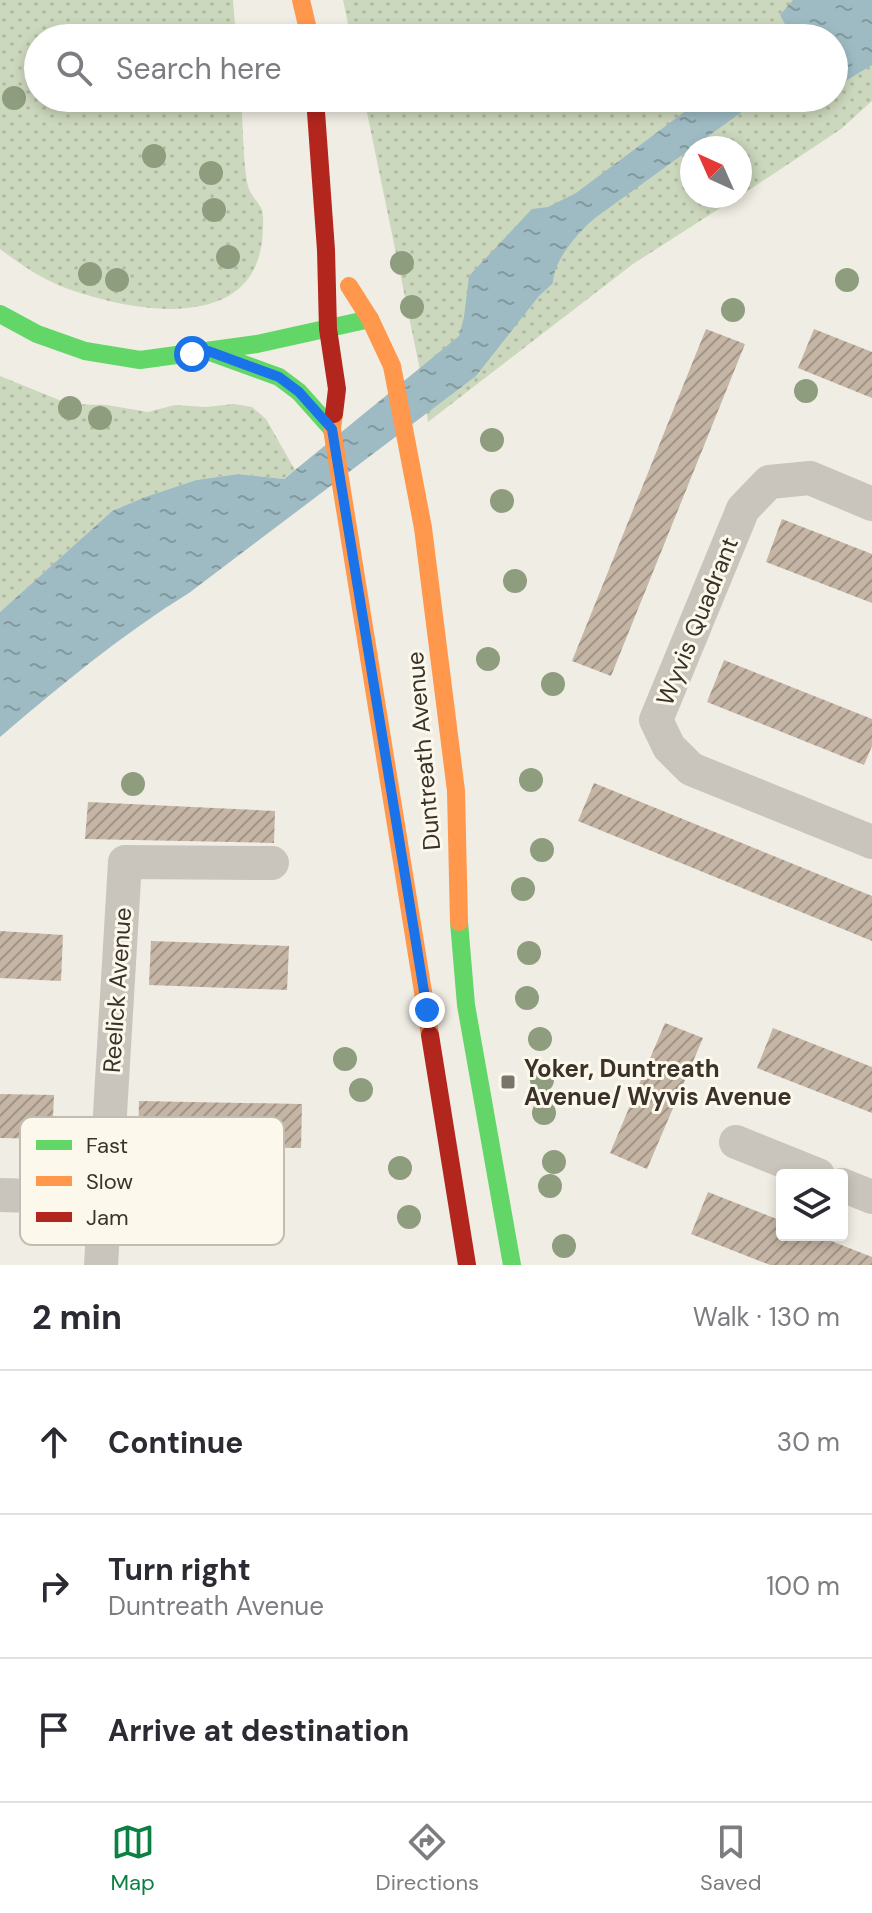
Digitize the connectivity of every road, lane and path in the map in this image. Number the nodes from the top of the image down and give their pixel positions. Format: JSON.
{"nodes":[{"id":1,"x":301,"y":0,"type":"edge"},
{"id":2,"x":307,"y":24,"type":"edge"},
{"id":3,"x":316,"y":112,"type":"edge"},
{"id":4,"x":326,"y":250,"type":"junction"},
{"id":5,"x":0,"y":314,"type":"edge"},
{"id":6,"x":370,"y":319,"type":"junction"},
{"id":7,"x":328,"y":329,"type":"junction"},
{"id":8,"x":208,"y":351,"type":"junction"},
{"id":9,"x":332,"y":429,"type":"junction"},
{"id":10,"x":872,"y":504,"type":"edge"},
{"id":11,"x":872,"y":842,"type":"edge"},
{"id":12,"x":272,"y":863,"type":"dead end"},
{"id":13,"x":108,"y":1117,"type":"edge"},
{"id":14,"x":736,"y":1142,"type":"dead end"},
{"id":15,"x":803,"y":1169,"type":"edge"},
{"id":16,"x":848,"y":1187,"type":"edge"},
{"id":17,"x":0,"y":1195,"type":"edge"},
{"id":18,"x":20,"y":1196,"type":"edge"},
{"id":19,"x":872,"y":1197,"type":"edge"},
{"id":20,"x":102,"y":1245,"type":"edge"},
{"id":21,"x":101,"y":1265,"type":"edge"},
{"id":22,"x":467,"y":1265,"type":"edge"},
{"id":23,"x":512,"y":1265,"type":"edge"}],
"edges":[{"from":1,"to":2,"type":"street"},
{"from":3,"to":4,"type":"street","name":"Duntreath Avenue"},
{"from":4,"to":6,"type":"street","name":"Duntreath Avenue"},
{"from":4,"to":7,"type":"street","name":"Duntreath Avenue"},
{"from":5,"to":8,"type":"street"},
{"from":6,"to":7,"type":"street"},
{"from":6,"to":23,"type":"street","name":"Duntreath Avenue"},
{"from":7,"to":8,"type":"street"},
{"from":7,"to":9,"type":"street","name":"Duntreath Avenue"},
{"from":8,"to":9,"type":"street"},
{"from":9,"to":22,"type":"street","name":"Duntreath Avenue"},
{"from":10,"to":11,"type":"street","name":"Wyvis Quadrant"},
{"from":12,"to":13,"type":"street","name":"Reelick Avenue"},
{"from":14,"to":15,"type":"street"},
{"from":16,"to":19,"type":"street"},
{"from":17,"to":18,"type":"street"},
{"from":20,"to":21,"type":"street","name":"Reelick Avenue"}]}
